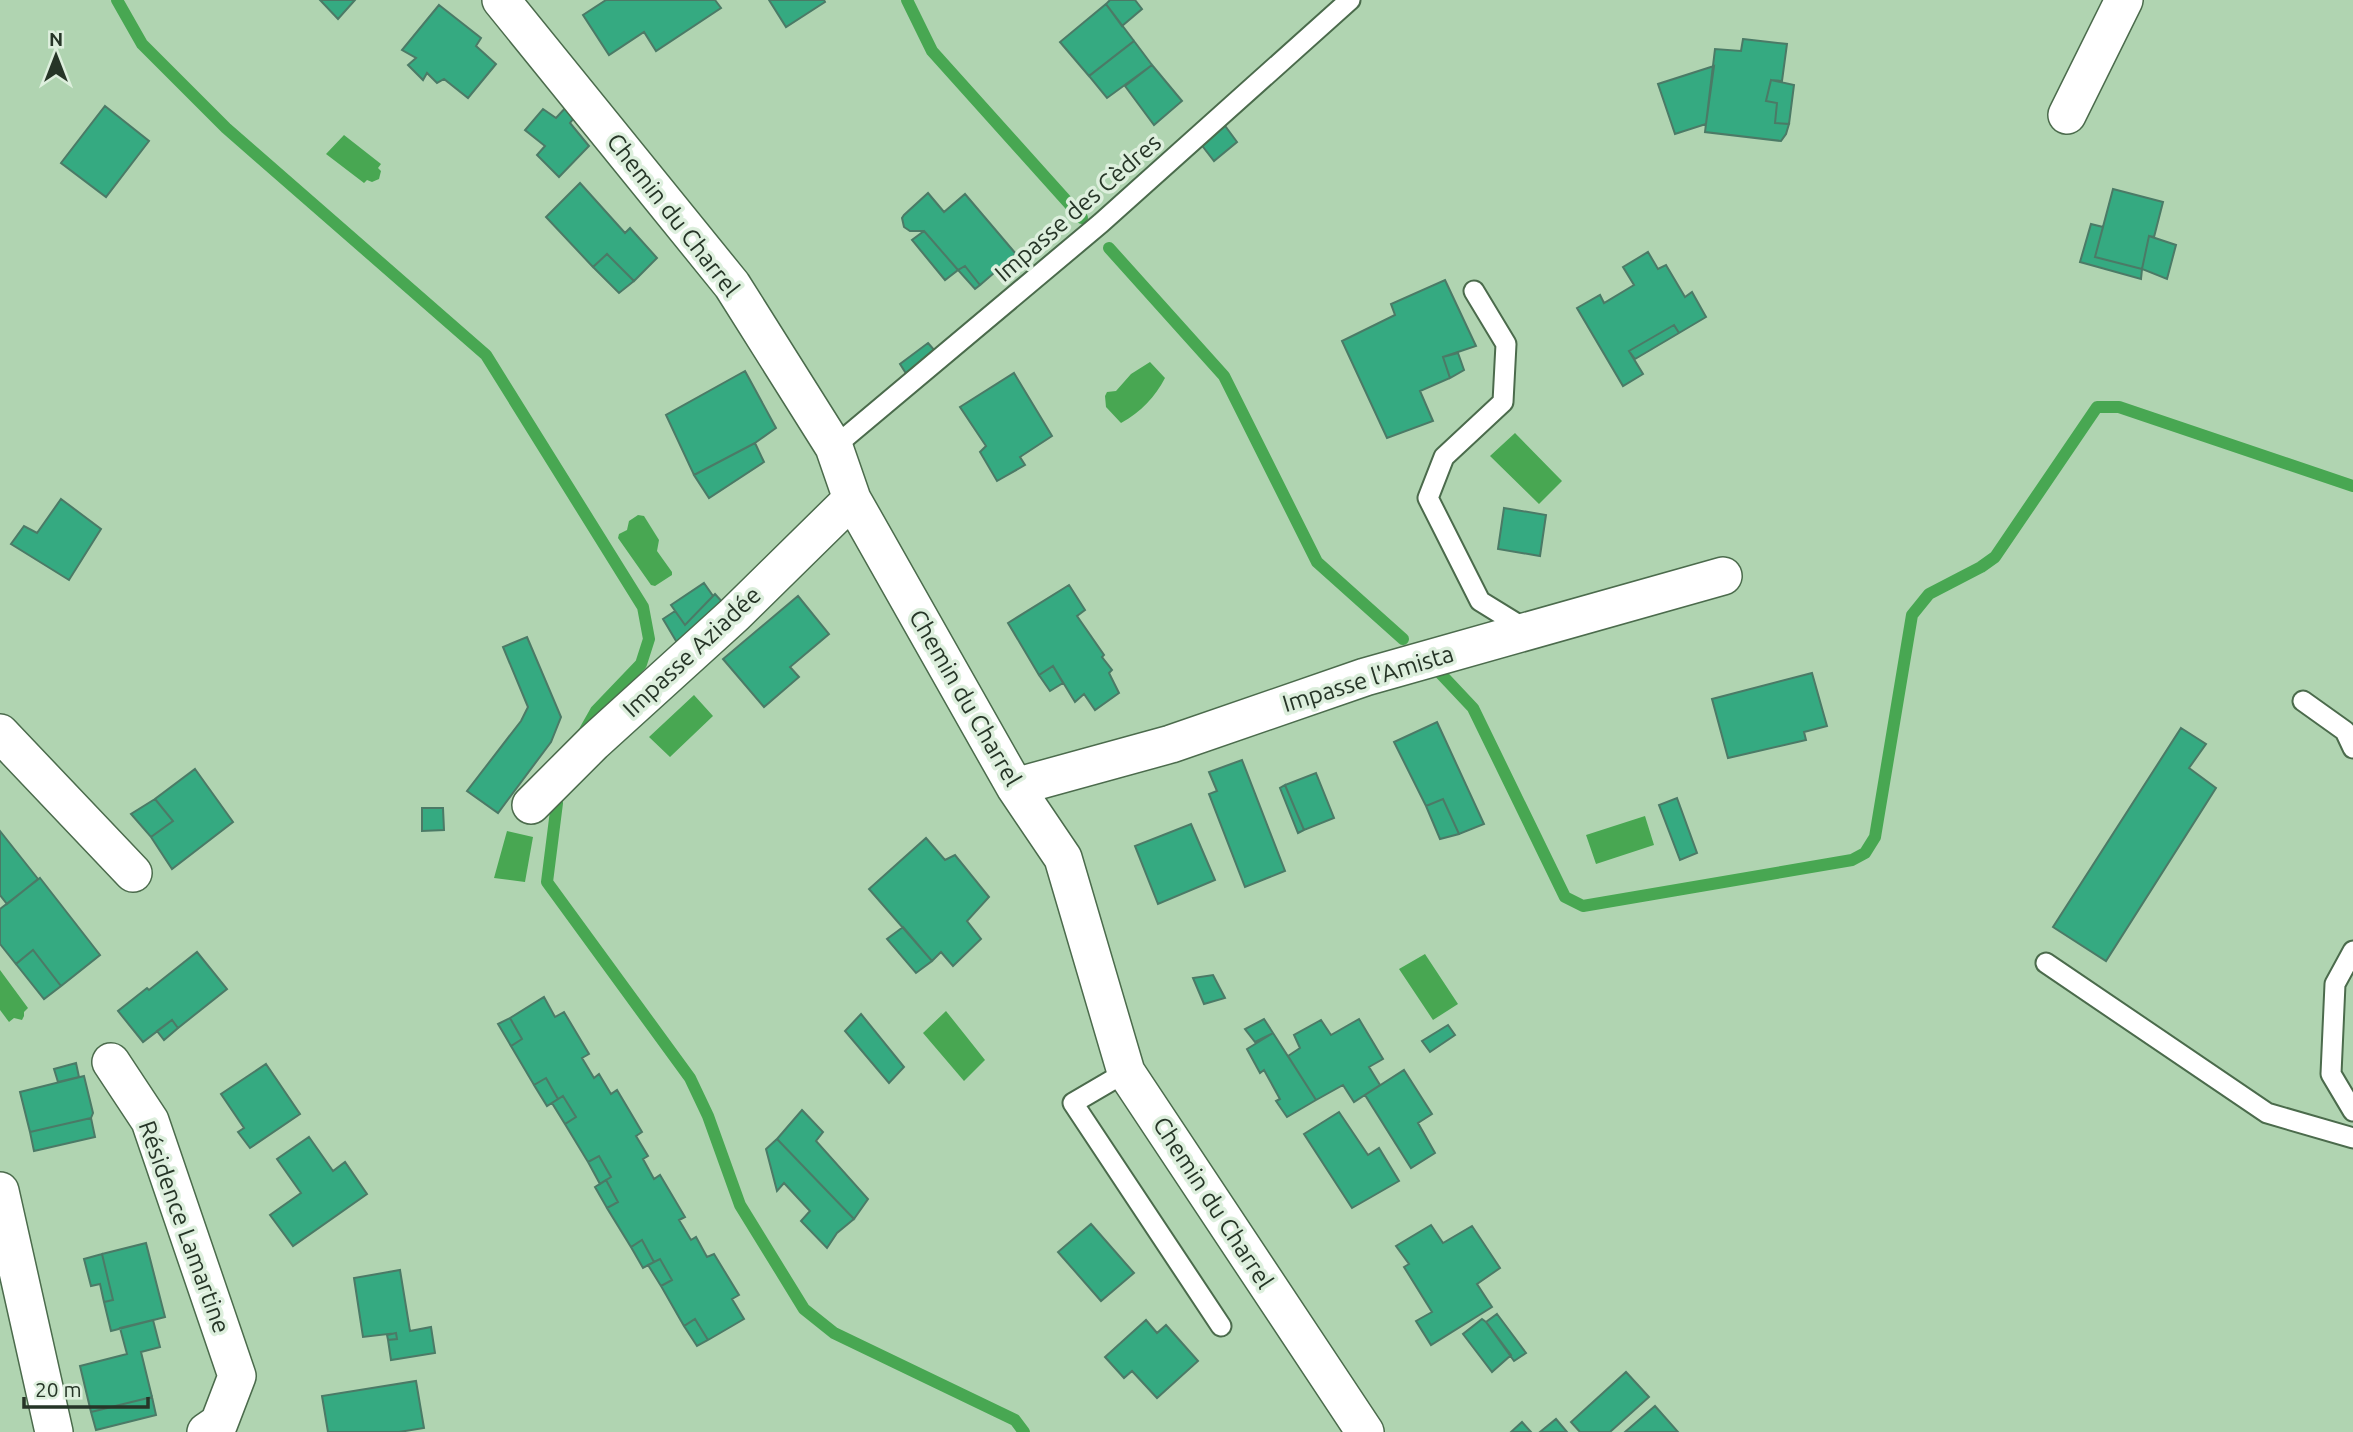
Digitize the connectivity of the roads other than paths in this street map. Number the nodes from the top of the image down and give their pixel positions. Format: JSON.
{"nodes":[{"id":1,"x":501,"y":0,"type":"edge"},
{"id":2,"x":1349,"y":0,"type":"edge"},
{"id":3,"x":2124,"y":0,"type":"edge"},
{"id":4,"x":2067,"y":115,"type":"dead end"},
{"id":5,"x":1474,"y":291,"type":"dead end"},
{"id":6,"x":834,"y":447,"type":"junction"},
{"id":7,"x":852,"y":499,"type":"junction"},
{"id":8,"x":1723,"y":576,"type":"dead end"},
{"id":9,"x":1528,"y":631,"type":"junction"},
{"id":10,"x":2304,"y":701,"type":"dead end"},
{"id":11,"x":0,"y":733,"type":"edge"},
{"id":12,"x":2353,"y":748,"type":"edge"},
{"id":13,"x":1015,"y":787,"type":"junction"},
{"id":14,"x":531,"y":805,"type":"dead end"},
{"id":15,"x":133,"y":873,"type":"dead end"},
{"id":16,"x":2353,"y":951,"type":"edge"},
{"id":17,"x":2046,"y":964,"type":"dead end"},
{"id":18,"x":111,"y":1062,"type":"dead end"},
{"id":19,"x":1126,"y":1072,"type":"junction"},
{"id":20,"x":2353,"y":1111,"type":"edge"},
{"id":21,"x":2353,"y":1138,"type":"edge"},
{"id":22,"x":0,"y":1191,"type":"edge"},
{"id":23,"x":1221,"y":1326,"type":"dead end"},
{"id":24,"x":54,"y":1432,"type":"edge"},
{"id":25,"x":206,"y":1432,"type":"edge"},
{"id":26,"x":1365,"y":1432,"type":"edge"}],
"edges":[{"from":1,"to":6,"type":"street","name":"Chemin du Charrel"},
{"from":2,"to":6,"type":"lane","name":"Impasse des Cèdres"},
{"from":3,"to":4,"type":"street"},
{"from":5,"to":9,"type":"lane"},
{"from":6,"to":7,"type":"street","name":"Chemin du Charrel"},
{"from":7,"to":13,"type":"street","name":"Chemin du Charrel"},
{"from":7,"to":14,"type":"street","name":"Impasse Aziadée"},
{"from":8,"to":9,"type":"street","name":"Impasse l'Amista"},
{"from":9,"to":13,"type":"street","name":"Impasse l'Amista"},
{"from":10,"to":12,"type":"lane"},
{"from":11,"to":15,"type":"street"},
{"from":13,"to":19,"type":"street","name":"Chemin du Charrel"},
{"from":16,"to":20,"type":"lane"},
{"from":17,"to":21,"type":"lane"},
{"from":18,"to":25,"type":"street","name":"Résidence Lamartine"},
{"from":19,"to":23,"type":"lane"},
{"from":19,"to":26,"type":"street","name":"Chemin du Charrel"},
{"from":22,"to":24,"type":"street"}]}
